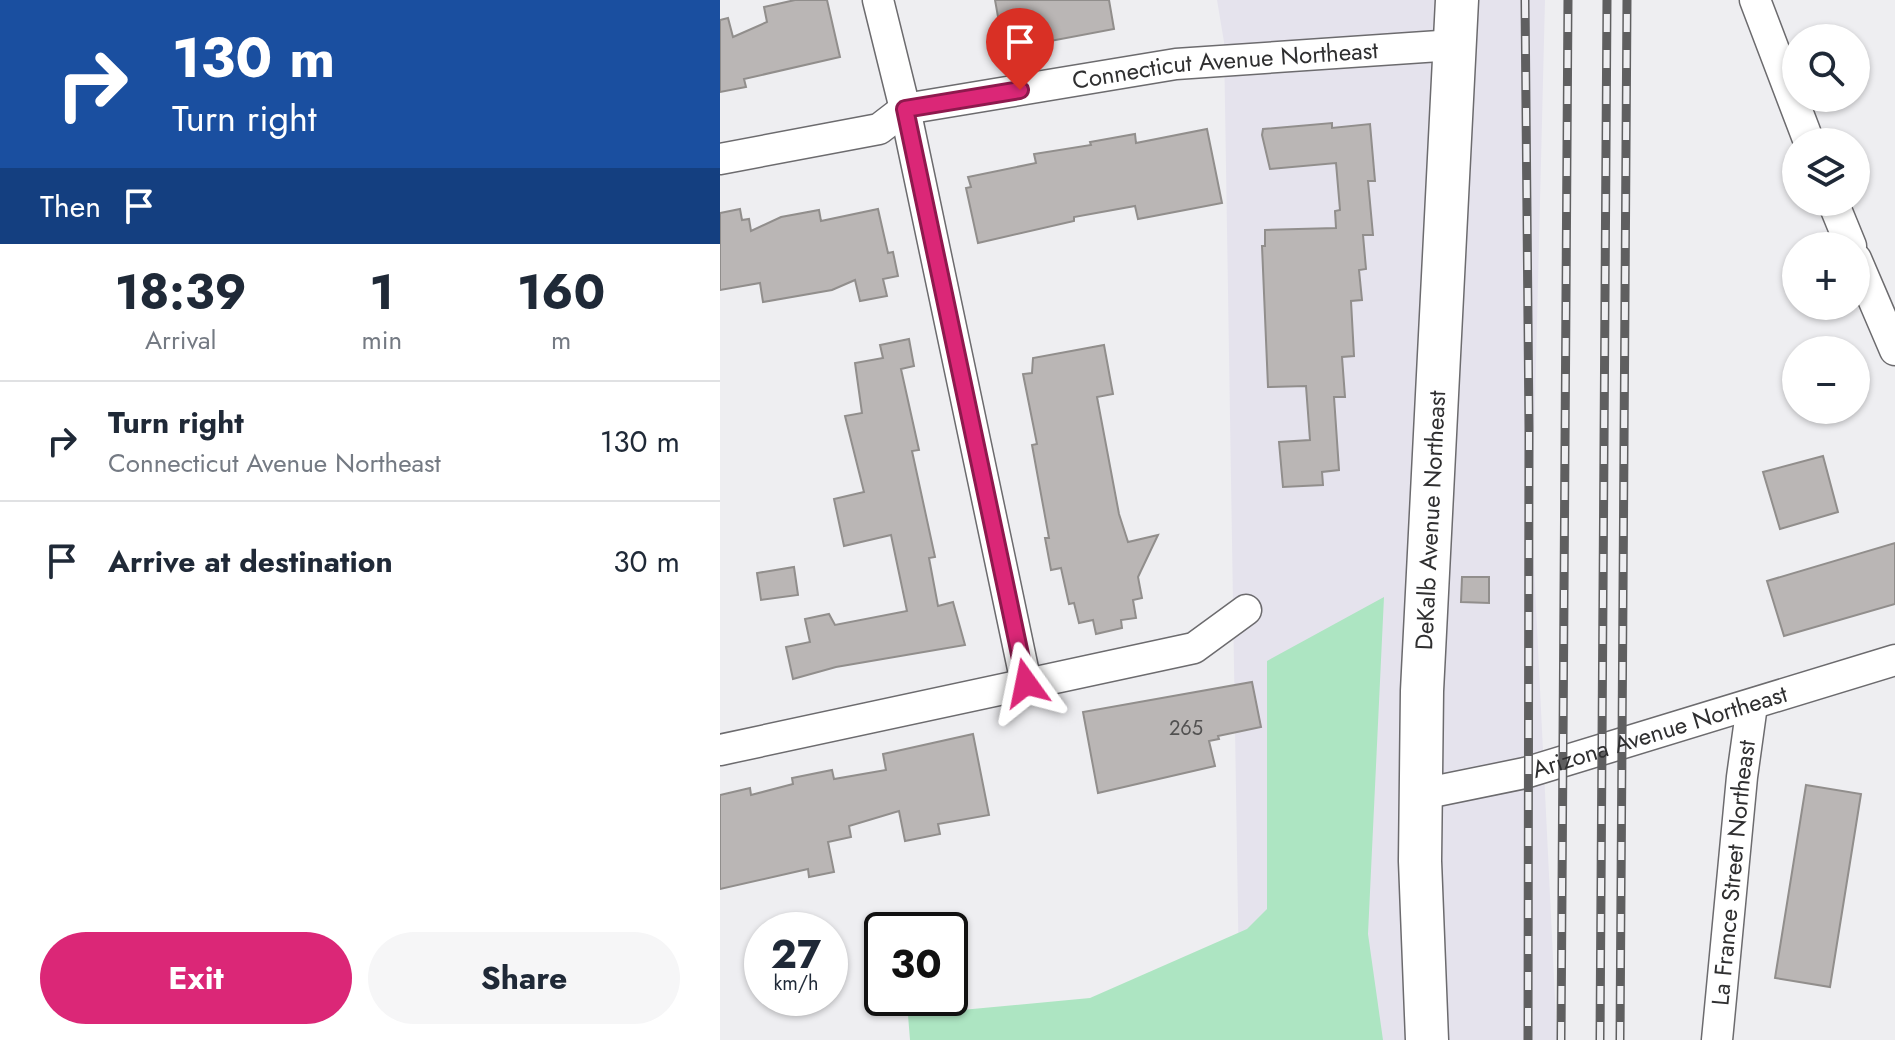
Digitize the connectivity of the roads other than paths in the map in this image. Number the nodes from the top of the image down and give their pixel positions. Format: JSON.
{"nodes":[{"id":1,"x":878,"y":0,"type":"edge"},
{"id":2,"x":1457,"y":0,"type":"edge"},
{"id":3,"x":1755,"y":0,"type":"edge"},
{"id":4,"x":1454,"y":45,"type":"junction"},
{"id":5,"x":905,"y":109,"type":"junction"},
{"id":6,"x":1804,"y":128,"type":"edge"},
{"id":7,"x":720,"y":159,"type":"edge"},
{"id":8,"x":1870,"y":292,"type":"edge"},
{"id":9,"x":1895,"y":350,"type":"edge"},
{"id":10,"x":1246,"y":610,"type":"dead end"},
{"id":11,"x":1895,"y":660,"type":"edge"},
{"id":12,"x":1026,"y":683,"type":"junction"},
{"id":13,"x":1752,"y":705,"type":"junction"},
{"id":14,"x":720,"y":750,"type":"edge"},
{"id":15,"x":1422,"y":794,"type":"junction"},
{"id":16,"x":1427,"y":1040,"type":"edge"},
{"id":17,"x":1717,"y":1040,"type":"edge"}],
"edges":[{"from":1,"to":5,"type":"street"},
{"from":2,"to":4,"type":"main road","name":"DeKalb Avenue Northeast"},
{"from":3,"to":6,"type":"street"},
{"from":4,"to":5,"type":"street","name":"Connecticut Avenue Northeast"},
{"from":4,"to":15,"type":"main road","name":"DeKalb Avenue Northeast"},
{"from":5,"to":7,"type":"street","name":"Connecticut Avenue Northeast"},
{"from":5,"to":12,"type":"street"},
{"from":8,"to":9,"type":"street"},
{"from":10,"to":12,"type":"street"},
{"from":11,"to":13,"type":"street","name":"Arizona Avenue Northeast"},
{"from":12,"to":14,"type":"street"},
{"from":13,"to":15,"type":"street","name":"Arizona Avenue Northeast"},
{"from":13,"to":17,"type":"street","name":"La France Street Northeast"},
{"from":15,"to":16,"type":"main road","name":"DeKalb Avenue Northeast"}]}
